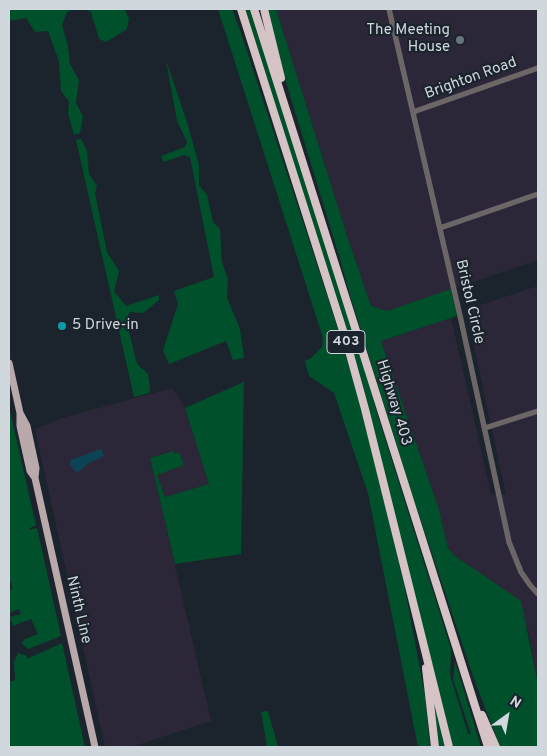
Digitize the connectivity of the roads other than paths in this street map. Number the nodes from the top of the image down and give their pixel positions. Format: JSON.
{"nodes":[{"id":1,"x":235,"y":9,"type":"edge"},
{"id":2,"x":241,"y":9,"type":"edge"},
{"id":3,"x":254,"y":9,"type":"edge"},
{"id":4,"x":264,"y":9,"type":"edge"},
{"id":5,"x":389,"y":9,"type":"edge"},
{"id":6,"x":252,"y":47,"type":"junction"},
{"id":7,"x":538,"y":68,"type":"edge"},
{"id":8,"x":285,"y":105,"type":"junction"},
{"id":9,"x":413,"y":112,"type":"junction"},
{"id":10,"x":538,"y":194,"type":"edge"},
{"id":11,"x":440,"y":228,"type":"junction"},
{"id":12,"x":9,"y":363,"type":"edge"},
{"id":13,"x":538,"y":411,"type":"edge"},
{"id":14,"x":485,"y":428,"type":"junction"},
{"id":15,"x":538,"y":594,"type":"edge"},
{"id":16,"x":423,"y":644,"type":"junction"},
{"id":17,"x":462,"y":665,"type":"junction"},
{"id":18,"x":95,"y":747,"type":"edge"},
{"id":19,"x":435,"y":747,"type":"edge"},
{"id":20,"x":449,"y":747,"type":"edge"},
{"id":21,"x":488,"y":747,"type":"edge"},
{"id":22,"x":496,"y":747,"type":"edge"}],
"edges":[{"from":1,"to":6,"type":"highway"},
{"from":2,"to":6,"type":"highway","name":"Highway 403","number":"403"},
{"from":3,"to":8,"type":"highway","name":"Highway 403","number":"403"},
{"from":4,"to":8,"type":"highway"},
{"from":5,"to":9,"type":"street","name":"Bristol Circle"},
{"from":6,"to":16,"type":"highway","name":"Highway 403","number":"403"},
{"from":7,"to":9,"type":"street","name":"Brighton Road"},
{"from":8,"to":17,"type":"highway","name":"Highway 403","number":"403"},
{"from":9,"to":11,"type":"street","name":"Bristol Circle"},
{"from":10,"to":11,"type":"street"},
{"from":11,"to":14,"type":"street","name":"Bristol Circle"},
{"from":12,"to":18,"type":"main road","name":"Ninth Line"},
{"from":13,"to":14,"type":"street"},
{"from":14,"to":15,"type":"street","name":"Bristol Circle"},
{"from":16,"to":19,"type":"highway"},
{"from":16,"to":20,"type":"highway","name":"Highway 403","number":"403"},
{"from":17,"to":21,"type":"highway","name":"Highway 403","number":"403"},
{"from":17,"to":22,"type":"highway"}]}
